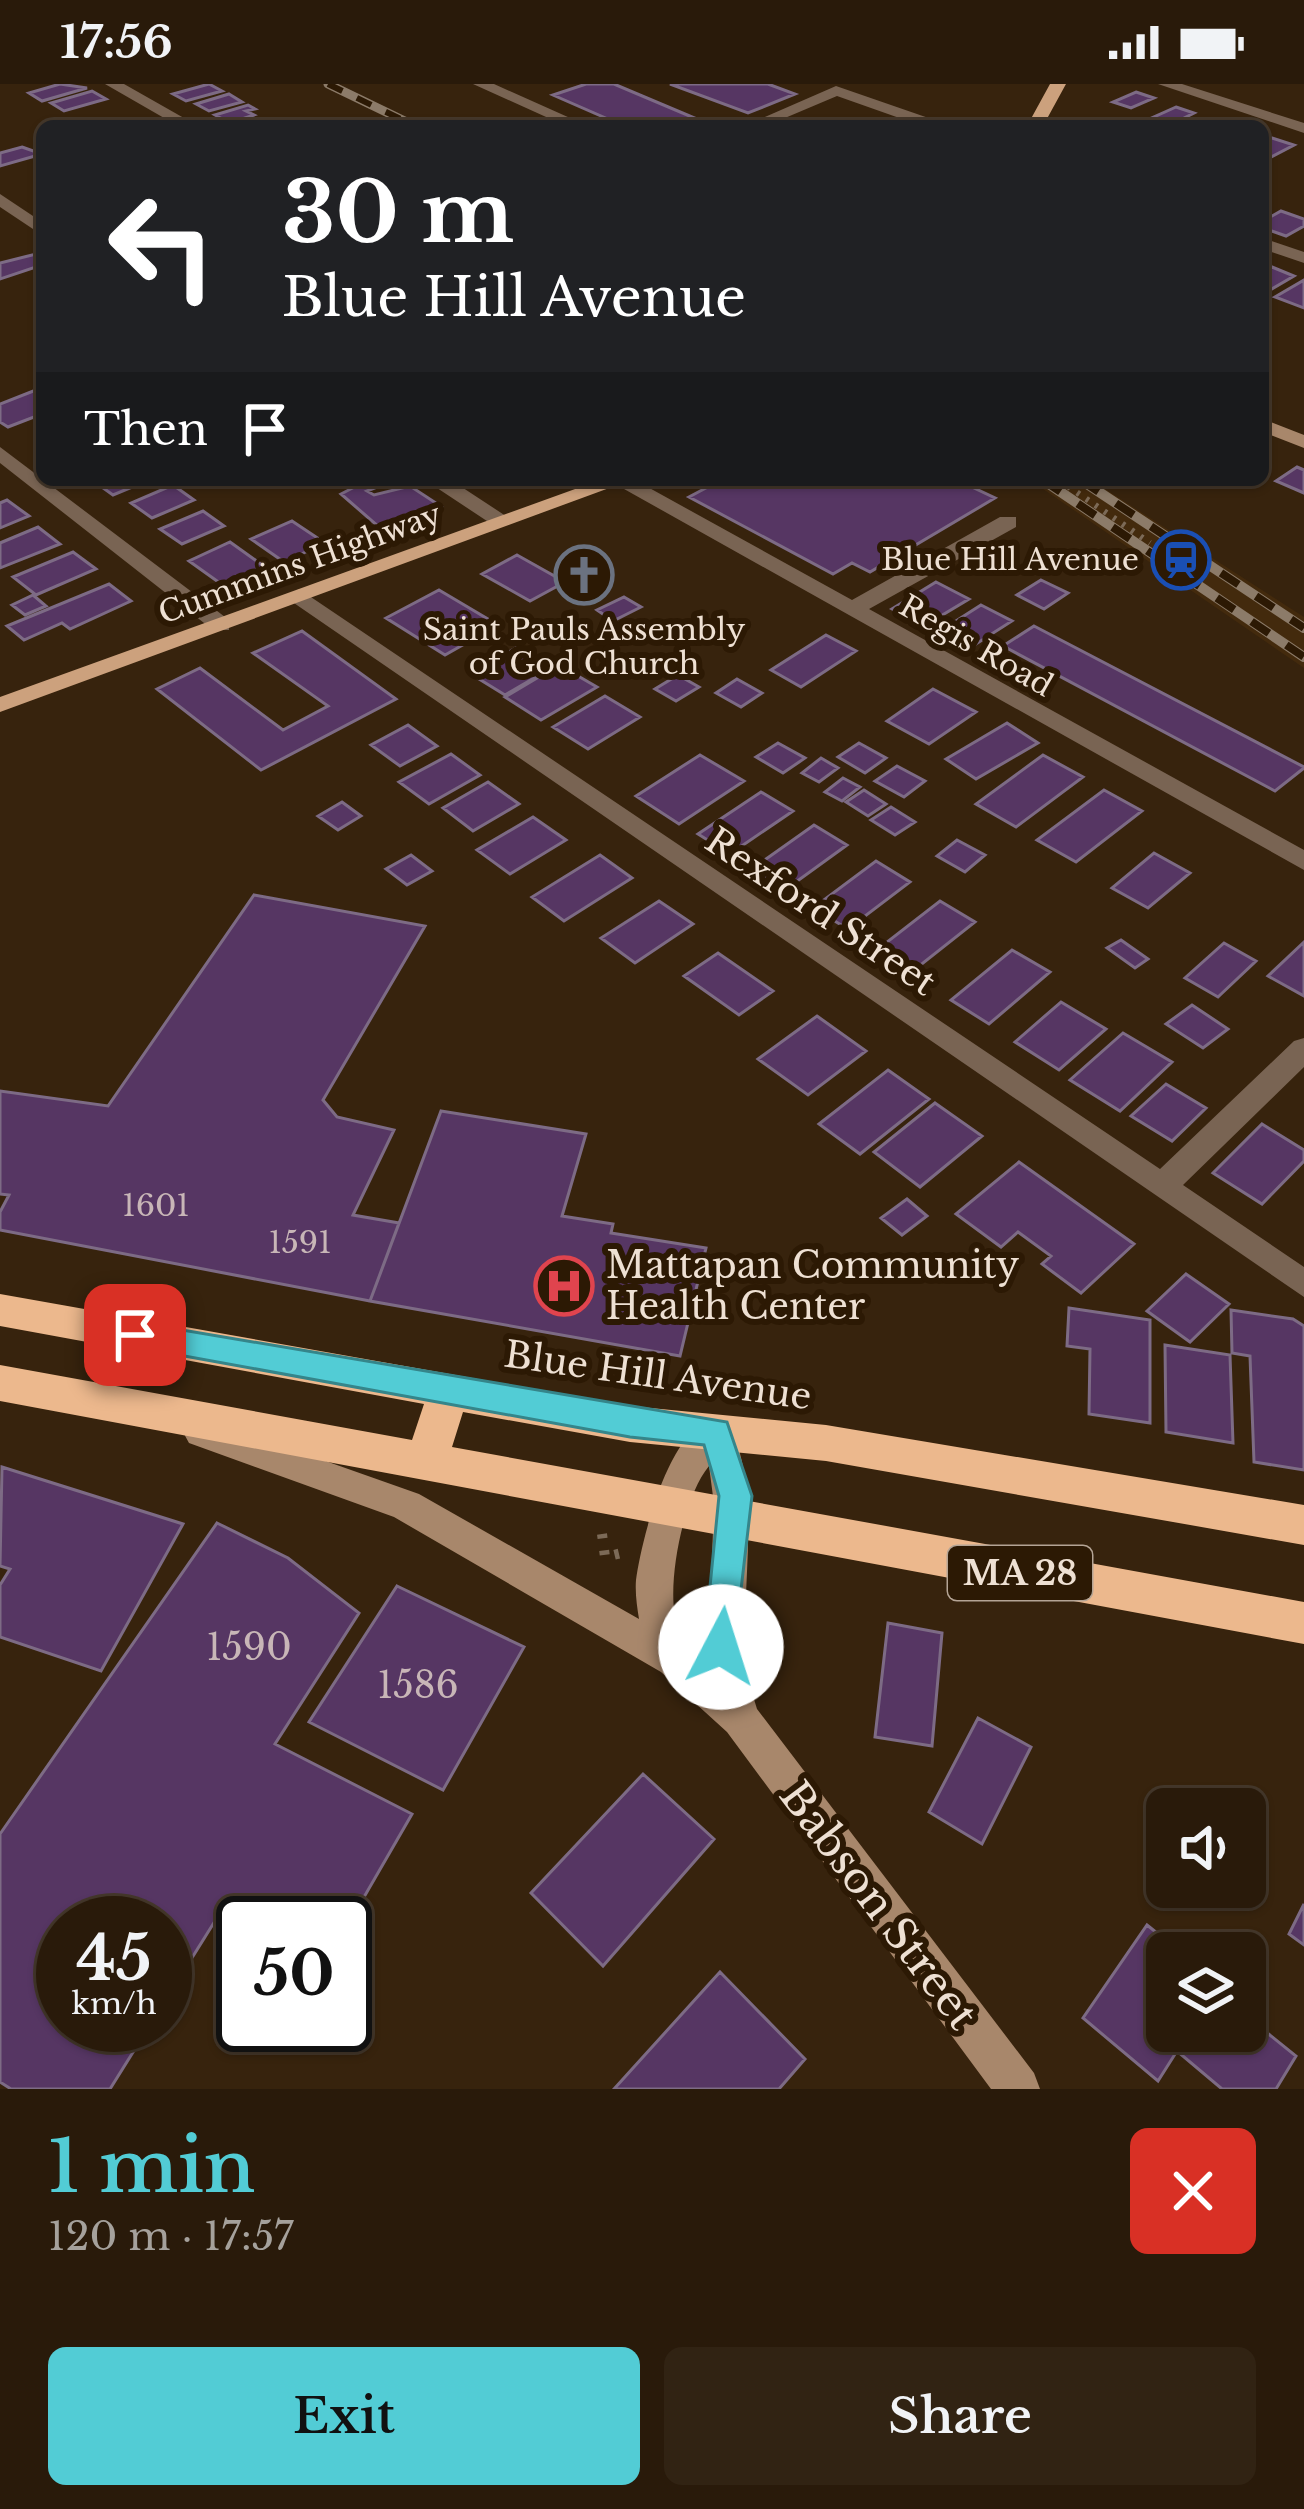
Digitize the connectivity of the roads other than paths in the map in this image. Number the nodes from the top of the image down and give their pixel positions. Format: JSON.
{"nodes":[{"id":1,"x":113,"y":84,"type":"edge"},
{"id":2,"x":482,"y":84,"type":"edge"},
{"id":3,"x":1058,"y":84,"type":"edge"},
{"id":4,"x":1166,"y":84,"type":"edge"},
{"id":5,"x":179,"y":120,"type":"edge"},
{"id":6,"x":566,"y":120,"type":"edge"},
{"id":7,"x":766,"y":120,"type":"edge"},
{"id":8,"x":920,"y":120,"type":"edge"},
{"id":9,"x":1038,"y":120,"type":"edge"},
{"id":10,"x":1304,"y":128,"type":"edge"},
{"id":11,"x":0,"y":199,"type":"edge"},
{"id":12,"x":36,"y":226,"type":"edge"},
{"id":13,"x":1269,"y":246,"type":"edge"},
{"id":14,"x":1304,"y":258,"type":"edge"},
{"id":15,"x":1269,"y":427,"type":"edge"},
{"id":16,"x":1304,"y":442,"type":"edge"},
{"id":17,"x":0,"y":453,"type":"edge"},
{"id":18,"x":36,"y":481,"type":"edge"},
{"id":19,"x":42,"y":486,"type":"edge"},
{"id":20,"x":446,"y":486,"type":"edge"},
{"id":21,"x":603,"y":486,"type":"edge"},
{"id":22,"x":630,"y":486,"type":"edge"},
{"id":23,"x":504,"y":522,"type":"junction"},
{"id":24,"x":1008,"y":522,"type":"dead end"},
{"id":25,"x":299,"y":596,"type":"junction"},
{"id":26,"x":852,"y":609,"type":"junction"},
{"id":27,"x":221,"y":625,"type":"junction"},
{"id":28,"x":0,"y":705,"type":"edge"},
{"id":29,"x":1304,"y":861,"type":"edge"},
{"id":30,"x":1304,"y":1049,"type":"edge"},
{"id":31,"x":1161,"y":1187,"type":"junction"},
{"id":32,"x":1304,"y":1284,"type":"edge"},
{"id":33,"x":0,"y":1310,"type":"edge"},
{"id":34,"x":0,"y":1383,"type":"edge"},
{"id":35,"x":448,"y":1392,"type":"junction"},
{"id":36,"x":133,"y":1408,"type":"junction"},
{"id":37,"x":716,"y":1432,"type":"junction"},
{"id":38,"x":425,"y":1464,"type":"junction"},
{"id":39,"x":670,"y":1510,"type":"junction"},
{"id":40,"x":736,"y":1522,"type":"junction"},
{"id":41,"x":1304,"y":1525,"type":"edge"},
{"id":42,"x":1304,"y":1623,"type":"edge"},
{"id":43,"x":675,"y":1660,"type":"junction"},
{"id":44,"x":741,"y":1720,"type":"junction"},
{"id":45,"x":1018,"y":2089,"type":"edge"}],
"edges":[{"from":1,"to":5,"type":"street"},
{"from":2,"to":6,"type":"street"},
{"from":3,"to":9,"type":"main road"},
{"from":4,"to":10,"type":"street"},
{"from":7,"to":8,"type":"street"},
{"from":11,"to":12,"type":"street"},
{"from":13,"to":14,"type":"street"},
{"from":15,"to":16,"type":"main road"},
{"from":17,"to":18,"type":"street"},
{"from":19,"to":27,"type":"street"},
{"from":20,"to":23,"type":"street"},
{"from":21,"to":23,"type":"main road","name":"Cummins Highway"},
{"from":22,"to":26,"type":"street","name":"Regis Road"},
{"from":23,"to":25,"type":"main road","name":"Cummins Highway"},
{"from":24,"to":26,"type":"street"},
{"from":25,"to":27,"type":"main road","name":"Cummins Highway"},
{"from":25,"to":31,"type":"street","name":"Rexford Street"},
{"from":26,"to":29,"type":"street","name":"Regis Road"},
{"from":27,"to":28,"type":"main road","name":"Cummins Highway"},
{"from":30,"to":31,"type":"street"},
{"from":31,"to":32,"type":"street","name":"Rexford Street"},
{"from":33,"to":35,"type":"highway","name":"Blue Hill Avenue"},
{"from":34,"to":36,"type":"highway","number":"MA 28"},
{"from":35,"to":37,"type":"highway","name":"Blue Hill Avenue"},
{"from":35,"to":38,"type":"highway"},
{"from":36,"to":38,"type":"highway","number":"MA 28"},
{"from":36,"to":43,"type":"main road"},
{"from":37,"to":39,"type":"main road","name":"Babson Street"},
{"from":37,"to":40,"type":"main road","name":"Babson Street"},
{"from":37,"to":41,"type":"highway","name":"Blue Hill Avenue"},
{"from":38,"to":39,"type":"highway","number":"MA 28"},
{"from":39,"to":40,"type":"highway","number":"MA 28"},
{"from":39,"to":43,"type":"main road","name":"Babson Street"},
{"from":40,"to":42,"type":"highway","number":"MA 28"},
{"from":40,"to":44,"type":"main road","name":"Babson Street"},
{"from":43,"to":44,"type":"main road","name":"Babson Street"},
{"from":44,"to":45,"type":"main road","name":"Babson Street"}]}
